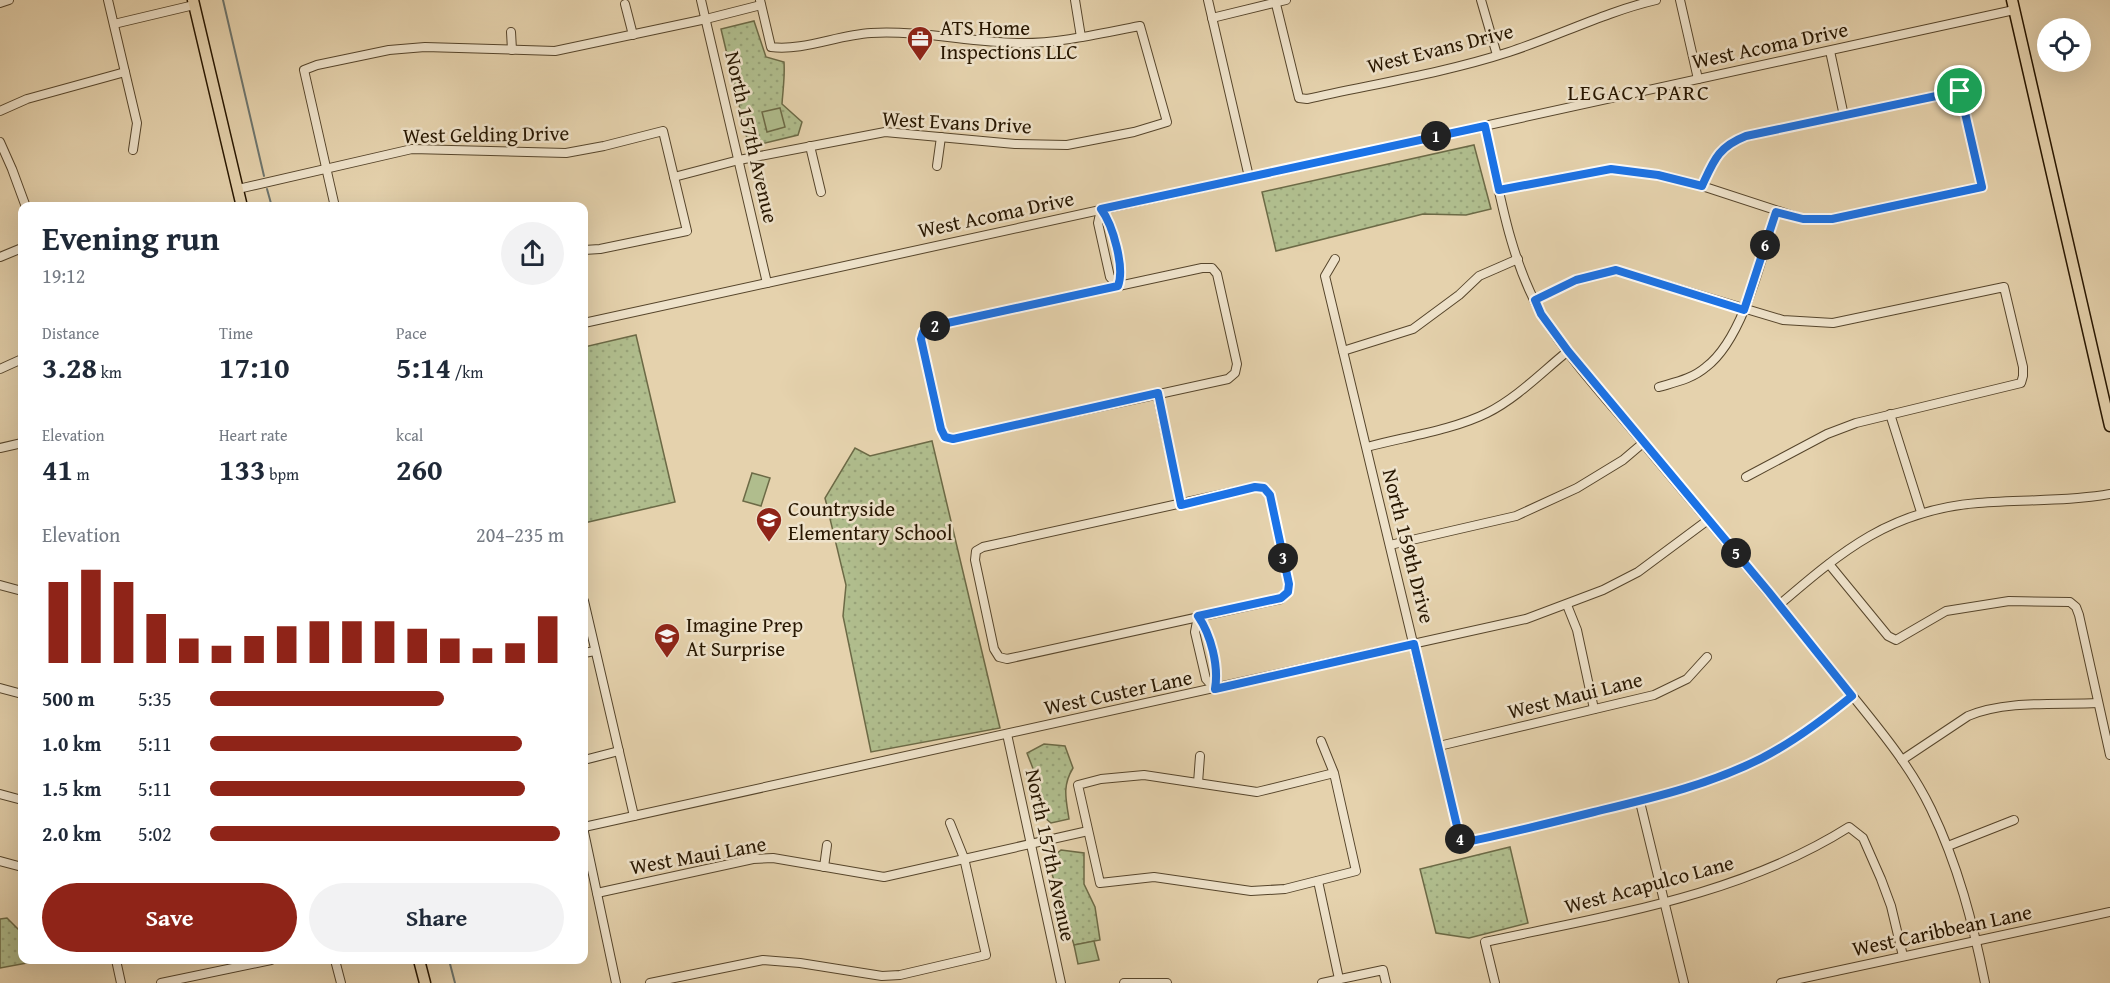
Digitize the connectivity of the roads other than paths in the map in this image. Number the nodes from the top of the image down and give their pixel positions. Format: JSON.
{"nodes":[{"id":1,"x":9,"y":0,"type":"edge"},
{"id":2,"x":108,"y":0,"type":"edge"},
{"id":3,"x":701,"y":0,"type":"edge"},
{"id":4,"x":1075,"y":0,"type":"edge"},
{"id":5,"x":1208,"y":0,"type":"edge"},
{"id":6,"x":1286,"y":0,"type":"edge"},
{"id":7,"x":1481,"y":0,"type":"edge"},
{"id":8,"x":1656,"y":0,"type":"edge"},
{"id":9,"x":1680,"y":0,"type":"edge"},
{"id":10,"x":1276,"y":1,"type":"edge"},
{"id":11,"x":0,"y":3,"type":"edge"},
{"id":12,"x":194,"y":3,"type":"edge"},
{"id":13,"x":760,"y":3,"type":"edge"},
{"id":14,"x":625,"y":4,"type":"dead end"},
{"id":15,"x":2013,"y":5,"type":"edge"},
{"id":16,"x":1212,"y":18,"type":"junction"},
{"id":17,"x":706,"y":19,"type":"junction"},
{"id":18,"x":114,"y":24,"type":"junction"},
{"id":19,"x":511,"y":32,"type":"dead end"},
{"id":20,"x":633,"y":35,"type":"junction"},
{"id":21,"x":1081,"y":37,"type":"junction"},
{"id":22,"x":512,"y":50,"type":"junction"},
{"id":23,"x":1830,"y":51,"type":"junction"},
{"id":24,"x":1497,"y":55,"type":"junction"},
{"id":25,"x":125,"y":72,"type":"junction"},
{"id":26,"x":1698,"y":79,"type":"junction"},
{"id":27,"x":0,"y":111,"type":"edge"},
{"id":28,"x":1844,"y":116,"type":"junction"},
{"id":29,"x":1485,"y":126,"type":"junction"},
{"id":30,"x":942,"y":137,"type":"junction"},
{"id":31,"x":0,"y":142,"type":"edge"},
{"id":32,"x":810,"y":146,"type":"junction"},
{"id":33,"x":133,"y":150,"type":"dead end"},
{"id":34,"x":739,"y":160,"type":"junction"},
{"id":35,"x":938,"y":166,"type":"dead end"},
{"id":36,"x":326,"y":169,"type":"junction"},
{"id":37,"x":674,"y":177,"type":"junction"},
{"id":38,"x":1249,"y":177,"type":"junction"},
{"id":39,"x":1702,"y":186,"type":"junction"},
{"id":40,"x":238,"y":189,"type":"junction"},
{"id":41,"x":1499,"y":190,"type":"junction"},
{"id":42,"x":821,"y":192,"type":"dead end"},
{"id":43,"x":24,"y":202,"type":"edge"},
{"id":44,"x":241,"y":202,"type":"edge"},
{"id":45,"x":334,"y":202,"type":"edge"},
{"id":46,"x":1101,"y":209,"type":"junction"},
{"id":47,"x":1776,"y":212,"type":"junction"},
{"id":48,"x":18,"y":250,"type":"edge"},
{"id":49,"x":588,"y":250,"type":"edge"},
{"id":50,"x":1117,"y":254,"type":"junction"},
{"id":51,"x":0,"y":257,"type":"edge"},
{"id":52,"x":1106,"y":257,"type":"junction"},
{"id":53,"x":1335,"y":259,"type":"dead end"},
{"id":54,"x":1518,"y":259,"type":"junction"},
{"id":55,"x":767,"y":283,"type":"junction"},
{"id":56,"x":1118,"y":286,"type":"junction"},
{"id":57,"x":1535,"y":300,"type":"junction"},
{"id":58,"x":1744,"y":310,"type":"junction"},
{"id":59,"x":588,"y":322,"type":"edge"},
{"id":60,"x":1343,"y":351,"type":"junction"},
{"id":61,"x":1568,"y":351,"type":"junction"},
{"id":62,"x":18,"y":361,"type":"edge"},
{"id":63,"x":0,"y":369,"type":"edge"},
{"id":64,"x":1659,"y":387,"type":"dead end"},
{"id":65,"x":1158,"y":393,"type":"junction"},
{"id":66,"x":1890,"y":414,"type":"junction"},
{"id":67,"x":2110,"y":426,"type":"edge"},
{"id":68,"x":1643,"y":442,"type":"junction"},
{"id":69,"x":18,"y":444,"type":"edge"},
{"id":70,"x":1367,"y":447,"type":"junction"},
{"id":71,"x":0,"y":448,"type":"edge"},
{"id":72,"x":1746,"y":477,"type":"dead end"},
{"id":73,"x":2110,"y":494,"type":"edge"},
{"id":74,"x":1181,"y":505,"type":"junction"},
{"id":75,"x":1920,"y":512,"type":"junction"},
{"id":76,"x":1708,"y":520,"type":"junction"},
{"id":77,"x":1390,"y":545,"type":"junction"},
{"id":78,"x":1829,"y":564,"type":"junction"},
{"id":79,"x":0,"y":585,"type":"edge"},
{"id":80,"x":18,"y":590,"type":"edge"},
{"id":81,"x":1568,"y":605,"type":"junction"},
{"id":82,"x":1779,"y":605,"type":"junction"},
{"id":83,"x":1198,"y":616,"type":"junction"},
{"id":84,"x":588,"y":619,"type":"edge"},
{"id":85,"x":1414,"y":644,"type":"junction"},
{"id":86,"x":1210,"y":646,"type":"junction"},
{"id":87,"x":1199,"y":648,"type":"junction"},
{"id":88,"x":595,"y":651,"type":"junction"},
{"id":89,"x":588,"y":652,"type":"edge"},
{"id":90,"x":1707,"y":657,"type":"dead end"},
{"id":91,"x":0,"y":688,"type":"edge"},
{"id":92,"x":1215,"y":689,"type":"junction"},
{"id":93,"x":18,"y":693,"type":"edge"},
{"id":94,"x":1852,"y":696,"type":"junction"},
{"id":95,"x":2098,"y":703,"type":"junction"},
{"id":96,"x":1594,"y":709,"type":"junction"},
{"id":97,"x":1007,"y":734,"type":"junction"},
{"id":98,"x":1321,"y":741,"type":"dead end"},
{"id":99,"x":1439,"y":746,"type":"junction"},
{"id":100,"x":619,"y":751,"type":"junction"},
{"id":101,"x":2110,"y":755,"type":"edge"},
{"id":102,"x":1200,"y":756,"type":"dead end"},
{"id":103,"x":588,"y":758,"type":"edge"},
{"id":104,"x":1902,"y":760,"type":"junction"},
{"id":105,"x":1334,"y":773,"type":"junction"},
{"id":106,"x":1198,"y":783,"type":"junction"},
{"id":107,"x":0,"y":794,"type":"edge"},
{"id":108,"x":18,"y":799,"type":"edge"},
{"id":109,"x":1640,"y":802,"type":"junction"},
{"id":110,"x":634,"y":816,"type":"junction"},
{"id":111,"x":2014,"y":820,"type":"dead end"},
{"id":112,"x":950,"y":823,"type":"dead end"},
{"id":113,"x":588,"y":825,"type":"edge"},
{"id":114,"x":1088,"y":831,"type":"junction"},
{"id":115,"x":1030,"y":843,"type":"junction"},
{"id":116,"x":827,"y":845,"type":"dead end"},
{"id":117,"x":1948,"y":846,"type":"junction"},
{"id":118,"x":588,"y":850,"type":"edge"},
{"id":119,"x":964,"y":858,"type":"junction"},
{"id":120,"x":0,"y":861,"type":"edge"},
{"id":121,"x":18,"y":866,"type":"edge"},
{"id":122,"x":824,"y":867,"type":"junction"},
{"id":123,"x":1318,"y":882,"type":"junction"},
{"id":124,"x":597,"y":892,"type":"junction"},
{"id":125,"x":1664,"y":903,"type":"junction"},
{"id":126,"x":2110,"y":912,"type":"edge"},
{"id":127,"x":1977,"y":941,"type":"junction"},
{"id":128,"x":1903,"y":956,"type":"junction"},
{"id":129,"x":117,"y":964,"type":"edge"},
{"id":130,"x":252,"y":964,"type":"edge"},
{"id":131,"x":336,"y":964,"type":"edge"},
{"id":132,"x":420,"y":964,"type":"edge"},
{"id":133,"x":203,"y":974,"type":"junction"},
{"id":134,"x":1339,"y":979,"type":"junction"},
{"id":135,"x":121,"y":983,"type":"edge"},
{"id":136,"x":161,"y":983,"type":"edge"},
{"id":137,"x":205,"y":983,"type":"edge"},
{"id":138,"x":341,"y":983,"type":"edge"},
{"id":139,"x":425,"y":983,"type":"edge"},
{"id":140,"x":616,"y":983,"type":"edge"},
{"id":141,"x":650,"y":983,"type":"edge"},
{"id":142,"x":1061,"y":983,"type":"edge"},
{"id":143,"x":1124,"y":983,"type":"edge"},
{"id":144,"x":1167,"y":983,"type":"edge"},
{"id":145,"x":1322,"y":983,"type":"edge"},
{"id":146,"x":1386,"y":983,"type":"edge"},
{"id":147,"x":1495,"y":983,"type":"edge"},
{"id":148,"x":1684,"y":983,"type":"edge"},
{"id":149,"x":1781,"y":983,"type":"edge"},
{"id":150,"x":1985,"y":983,"type":"edge"}],
"edges":[{"from":1,"to":11,"type":"street"},
{"from":2,"to":18,"type":"street"},
{"from":3,"to":17,"type":"street","name":"North 157th Avenue"},
{"from":4,"to":21,"type":"street"},
{"from":5,"to":16,"type":"street"},
{"from":6,"to":10,"type":"street"},
{"from":7,"to":24,"type":"street"},
{"from":8,"to":24,"type":"street","name":"West Evans Drive"},
{"from":9,"to":26,"type":"street"},
{"from":10,"to":16,"type":"street"},
{"from":10,"to":24,"type":"street","name":"West Evans Drive"},
{"from":12,"to":18,"type":"street"},
{"from":12,"to":40,"type":"main road"},
{"from":13,"to":17,"type":"street"},
{"from":13,"to":21,"type":"street"},
{"from":14,"to":20,"type":"street"},
{"from":15,"to":23,"type":"street","name":"West Acoma Drive"},
{"from":15,"to":67,"type":"main road"},
{"from":16,"to":38,"type":"street"},
{"from":17,"to":20,"type":"street"},
{"from":17,"to":34,"type":"street","name":"North 157th Avenue"},
{"from":18,"to":25,"type":"street"},
{"from":19,"to":22,"type":"street"},
{"from":20,"to":22,"type":"street"},
{"from":21,"to":30,"type":"street","name":"West Evans Drive"},
{"from":22,"to":36,"type":"street"},
{"from":23,"to":26,"type":"street","name":"West Acoma Drive"},
{"from":23,"to":28,"type":"street"},
{"from":25,"to":27,"type":"street"},
{"from":25,"to":33,"type":"street"},
{"from":26,"to":29,"type":"street","name":"West Acoma Drive"},
{"from":28,"to":39,"type":"street"},
{"from":28,"to":47,"type":"street"},
{"from":29,"to":38,"type":"street","name":"West Acoma Drive"},
{"from":29,"to":41,"type":"street"},
{"from":30,"to":32,"type":"street","name":"West Evans Drive"},
{"from":30,"to":35,"type":"street"},
{"from":31,"to":43,"type":"street"},
{"from":32,"to":34,"type":"street","name":"West Evans Drive"},
{"from":32,"to":42,"type":"street"},
{"from":34,"to":37,"type":"street","name":"West Evans Drive"},
{"from":34,"to":55,"type":"street","name":"North 157th Avenue"},
{"from":36,"to":37,"type":"street","name":"West Gelding Drive"},
{"from":36,"to":40,"type":"street","name":"West Gelding Drive"},
{"from":36,"to":45,"type":"street"},
{"from":37,"to":49,"type":"street"},
{"from":38,"to":46,"type":"street","name":"West Acoma Drive"},
{"from":39,"to":41,"type":"street"},
{"from":39,"to":47,"type":"street"},
{"from":40,"to":44,"type":"main road"},
{"from":41,"to":54,"type":"street"},
{"from":46,"to":50,"type":"street"},
{"from":46,"to":52,"type":"street"},
{"from":46,"to":55,"type":"street","name":"West Acoma Drive"},
{"from":47,"to":58,"type":"street"},
{"from":48,"to":51,"type":"street"},
{"from":50,"to":52,"type":"street"},
{"from":50,"to":56,"type":"street"},
{"from":52,"to":56,"type":"street"},
{"from":53,"to":60,"type":"street","name":"North 159th Drive"},
{"from":54,"to":57,"type":"street"},
{"from":54,"to":60,"type":"street"},
{"from":55,"to":59,"type":"street","name":"West Acoma Drive"},
{"from":56,"to":65,"type":"street"},
{"from":56,"to":65,"type":"street"},
{"from":57,"to":58,"type":"street"},
{"from":57,"to":61,"type":"street"},
{"from":58,"to":64,"type":"street"},
{"from":58,"to":66,"type":"street"},
{"from":60,"to":70,"type":"street","name":"North 159th Drive"},
{"from":61,"to":68,"type":"street"},
{"from":61,"to":70,"type":"street"},
{"from":62,"to":63,"type":"street"},
{"from":65,"to":74,"type":"street"},
{"from":66,"to":72,"type":"street"},
{"from":66,"to":75,"type":"street"},
{"from":68,"to":76,"type":"street"},
{"from":68,"to":77,"type":"street"},
{"from":69,"to":71,"type":"street"},
{"from":70,"to":77,"type":"street","name":"North 159th Drive"},
{"from":73,"to":75,"type":"street"},
{"from":74,"to":83,"type":"street"},
{"from":74,"to":83,"type":"street"},
{"from":75,"to":78,"type":"street"},
{"from":76,"to":81,"type":"street","name":"West Custer Lane"},
{"from":76,"to":82,"type":"street"},
{"from":77,"to":85,"type":"street","name":"North 159th Drive"},
{"from":78,"to":82,"type":"street"},
{"from":78,"to":95,"type":"street"},
{"from":79,"to":80,"type":"street"},
{"from":81,"to":85,"type":"street","name":"West Custer Lane"},
{"from":81,"to":96,"type":"street"},
{"from":82,"to":94,"type":"street"},
{"from":83,"to":86,"type":"street"},
{"from":83,"to":87,"type":"street"},
{"from":84,"to":88,"type":"street"},
{"from":85,"to":92,"type":"street","name":"West Custer Lane"},
{"from":85,"to":99,"type":"street","name":"North 159th Drive"},
{"from":86,"to":87,"type":"street"},
{"from":86,"to":92,"type":"street"},
{"from":87,"to":92,"type":"street"},
{"from":88,"to":89,"type":"street"},
{"from":88,"to":100,"type":"street"},
{"from":90,"to":96,"type":"street","name":"West Maui Lane"},
{"from":91,"to":93,"type":"street"},
{"from":92,"to":97,"type":"street","name":"West Custer Lane"},
{"from":94,"to":104,"type":"street"},
{"from":94,"to":109,"type":"street"},
{"from":95,"to":101,"type":"street"},
{"from":95,"to":104,"type":"street"},
{"from":96,"to":99,"type":"street","name":"West Maui Lane"},
{"from":97,"to":110,"type":"street","name":"West Custer Lane"},
{"from":97,"to":115,"type":"street","name":"North 157th Avenue"},
{"from":98,"to":105,"type":"street"},
{"from":99,"to":109,"type":"street","name":"North 159th Drive"},
{"from":100,"to":103,"type":"street"},
{"from":100,"to":110,"type":"street"},
{"from":102,"to":106,"type":"street"},
{"from":104,"to":117,"type":"street"},
{"from":105,"to":106,"type":"street"},
{"from":105,"to":123,"type":"street"},
{"from":106,"to":114,"type":"street"},
{"from":107,"to":108,"type":"street"},
{"from":109,"to":125,"type":"street"},
{"from":110,"to":113,"type":"street","name":"West Custer Lane"},
{"from":111,"to":117,"type":"street"},
{"from":112,"to":119,"type":"street"},
{"from":114,"to":115,"type":"street","name":"West Maui Lane"},
{"from":114,"to":123,"type":"street"},
{"from":115,"to":119,"type":"street","name":"West Maui Lane"},
{"from":115,"to":142,"type":"street","name":"North 157th Avenue"},
{"from":116,"to":122,"type":"street"},
{"from":117,"to":127,"type":"street"},
{"from":118,"to":124,"type":"street"},
{"from":119,"to":122,"type":"street","name":"West Maui Lane"},
{"from":119,"to":141,"type":"street"},
{"from":120,"to":121,"type":"street"},
{"from":122,"to":124,"type":"street","name":"West Maui Lane"},
{"from":123,"to":134,"type":"street"},
{"from":124,"to":140,"type":"street"},
{"from":125,"to":128,"type":"street","name":"West Acapulco Lane"},
{"from":125,"to":147,"type":"street","name":"West Acapulco Lane"},
{"from":125,"to":148,"type":"street"},
{"from":126,"to":127,"type":"street","name":"West Caribbean Lane"},
{"from":127,"to":128,"type":"street","name":"West Caribbean Lane"},
{"from":127,"to":150,"type":"street"},
{"from":128,"to":149,"type":"street","name":"West Caribbean Lane"},
{"from":129,"to":135,"type":"street"},
{"from":130,"to":133,"type":"street"},
{"from":131,"to":138,"type":"street"},
{"from":132,"to":139,"type":"main road"},
{"from":133,"to":136,"type":"street"},
{"from":133,"to":137,"type":"street"},
{"from":134,"to":145,"type":"street"},
{"from":134,"to":146,"type":"street"},
{"from":143,"to":144,"type":"street"}]}
